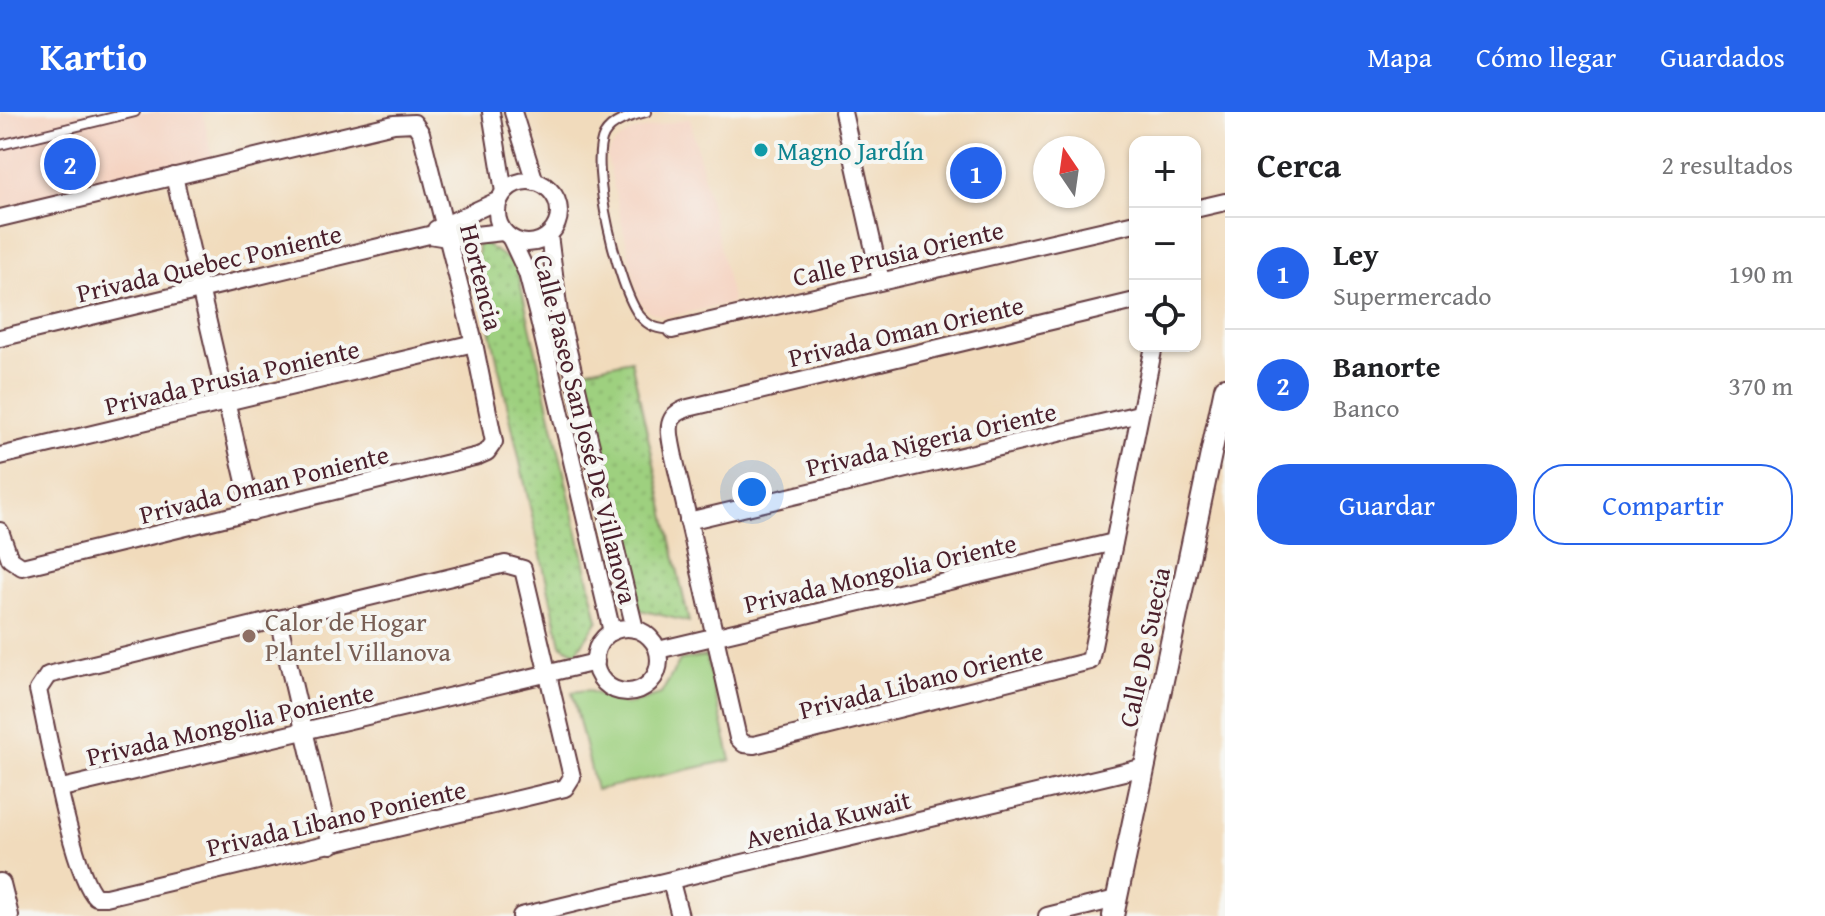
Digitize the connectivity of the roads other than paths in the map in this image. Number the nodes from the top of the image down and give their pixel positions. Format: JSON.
{"nodes":[{"id":1,"x":135,"y":112,"type":"edge"},
{"id":2,"x":491,"y":112,"type":"edge"},
{"id":3,"x":513,"y":112,"type":"edge"},
{"id":4,"x":646,"y":112,"type":"edge"},
{"id":5,"x":843,"y":112,"type":"edge"},
{"id":6,"x":622,"y":116,"type":"edge"},
{"id":7,"x":0,"y":145,"type":"edge"},
{"id":8,"x":174,"y":176,"type":"junction"},
{"id":9,"x":535,"y":182,"type":"junction"},
{"id":10,"x":502,"y":196,"type":"junction"},
{"id":11,"x":1225,"y":202,"type":"edge"},
{"id":12,"x":1199,"y":208,"type":"edge"},
{"id":13,"x":0,"y":218,"type":"edge"},
{"id":14,"x":1129,"y":224,"type":"edge"},
{"id":15,"x":445,"y":230,"type":"junction"},
{"id":16,"x":507,"y":235,"type":"junction"},
{"id":17,"x":549,"y":235,"type":"junction"},
{"id":18,"x":881,"y":281,"type":"junction"},
{"id":19,"x":201,"y":290,"type":"junction"},
{"id":20,"x":1129,"y":302,"type":"edge"},
{"id":21,"x":672,"y":330,"type":"joint"},
{"id":22,"x":0,"y":338,"type":"edge"},
{"id":23,"x":474,"y":343,"type":"junction"},
{"id":24,"x":1153,"y":352,"type":"edge"},
{"id":25,"x":1225,"y":388,"type":"edge"},
{"id":26,"x":227,"y":403,"type":"junction"},
{"id":27,"x":1139,"y":414,"type":"junction"},
{"id":28,"x":583,"y":416,"type":"junction"},
{"id":29,"x":563,"y":420,"type":"junction"},
{"id":30,"x":494,"y":432,"type":"joint"},
{"id":31,"x":0,"y":456,"type":"edge"},
{"id":32,"x":252,"y":512,"type":"junction"},
{"id":33,"x":688,"y":521,"type":"junction"},
{"id":34,"x":0,"y":531,"type":"edge"},
{"id":35,"x":1114,"y":542,"type":"junction"},
{"id":36,"x":278,"y":619,"type":"junction"},
{"id":37,"x":635,"y":629,"type":"junction"},
{"id":38,"x":612,"y":632,"type":"junction"},
{"id":39,"x":714,"y":637,"type":"junction"},
{"id":40,"x":658,"y":650,"type":"junction"},
{"id":41,"x":596,"y":662,"type":"junction"},
{"id":42,"x":547,"y":674,"type":"junction"},
{"id":43,"x":305,"y":731,"type":"junction"},
{"id":44,"x":1145,"y":767,"type":"junction"},
{"id":45,"x":62,"y":788,"type":"junction"},
{"id":46,"x":331,"y":845,"type":"junction"},
{"id":47,"x":671,"y":882,"type":"junction"},
{"id":48,"x":0,"y":884,"type":"edge"},
{"id":49,"x":1115,"y":908,"type":"edge"},
{"id":50,"x":4,"y":909,"type":"edge"},
{"id":51,"x":521,"y":916,"type":"edge"},
{"id":52,"x":680,"y":916,"type":"edge"},
{"id":53,"x":1047,"y":916,"type":"edge"}],
"edges":[{"from":1,"to":7,"type":"lane"},
{"from":2,"to":10,"type":"street"},
{"from":3,"to":9,"type":"street"},
{"from":4,"to":6,"type":"lane"},
{"from":5,"to":18,"type":"street"},
{"from":6,"to":21,"type":"lane"},
{"from":8,"to":13,"type":"street"},
{"from":8,"to":15,"type":"street","name":"Hortencia"},
{"from":8,"to":19,"type":"street"},
{"from":9,"to":10,"type":"street"},
{"from":9,"to":17,"type":"street"},
{"from":10,"to":15,"type":"street"},
{"from":10,"to":16,"type":"street"},
{"from":11,"to":12,"type":"street"},
{"from":14,"to":18,"type":"street","name":"Calle Prusia Oriente"},
{"from":15,"to":16,"type":"street","name":"Privada Quebec Poniente"},
{"from":15,"to":19,"type":"street","name":"Privada Quebec Poniente"},
{"from":15,"to":23,"type":"street","name":"Hortencia"},
{"from":16,"to":17,"type":"street"},
{"from":16,"to":29,"type":"street","name":"Calle Paseo San José De Villanova"},
{"from":17,"to":28,"type":"street","name":"Calle Paseo San José De Villanova"},
{"from":18,"to":21,"type":"street","name":"Calle Prusia Oriente"},
{"from":19,"to":22,"type":"street","name":"Privada Quebec Poniente"},
{"from":19,"to":26,"type":"street"},
{"from":20,"to":33,"type":"street","name":"Privada Oman Oriente"},
{"from":23,"to":26,"type":"street","name":"Privada Prusia Poniente"},
{"from":23,"to":30,"type":"street","name":"Hortencia"},
{"from":24,"to":27,"type":"street"},
{"from":25,"to":44,"type":"street","name":"Calle De Suecia"},
{"from":26,"to":31,"type":"street","name":"Privada Prusia Poniente"},
{"from":26,"to":32,"type":"street"},
{"from":27,"to":33,"type":"street","name":"Privada Nigeria Oriente"},
{"from":27,"to":35,"type":"street"},
{"from":28,"to":29,"type":"street"},
{"from":28,"to":37,"type":"street","name":"Calle Paseo San José De Villanova"},
{"from":29,"to":38,"type":"street","name":"Calle Paseo San José De Villanova"},
{"from":30,"to":32,"type":"street","name":"Privada Oman Poniente"},
{"from":32,"to":34,"type":"street","name":"Privada Oman Poniente"},
{"from":33,"to":39,"type":"street"},
{"from":35,"to":39,"type":"street","name":"Privada Mongolia Oriente"},
{"from":35,"to":39,"type":"street","name":"Privada Libano Oriente"},
{"from":36,"to":42,"type":"street"},
{"from":36,"to":43,"type":"street"},
{"from":36,"to":45,"type":"street"},
{"from":37,"to":38,"type":"street"},
{"from":37,"to":40,"type":"street"},
{"from":38,"to":41,"type":"street"},
{"from":39,"to":40,"type":"street","name":"Privada Mongolia Oriente"},
{"from":40,"to":41,"type":"street"},
{"from":41,"to":42,"type":"street","name":"Privada Mongolia Poniente"},
{"from":42,"to":43,"type":"street","name":"Privada Mongolia Poniente"},
{"from":42,"to":46,"type":"street","name":"Privada Libano Poniente"},
{"from":43,"to":45,"type":"street","name":"Privada Mongolia Poniente"},
{"from":43,"to":46,"type":"street"},
{"from":44,"to":47,"type":"street","name":"Avenida Kuwait"},
{"from":44,"to":49,"type":"street","name":"Calle De Suecia"},
{"from":45,"to":46,"type":"street","name":"Privada Libano Poniente"},
{"from":47,"to":51,"type":"street","name":"Avenida Kuwait"},
{"from":47,"to":52,"type":"street"},
{"from":48,"to":50,"type":"street"},
{"from":49,"to":53,"type":"street"}]}
